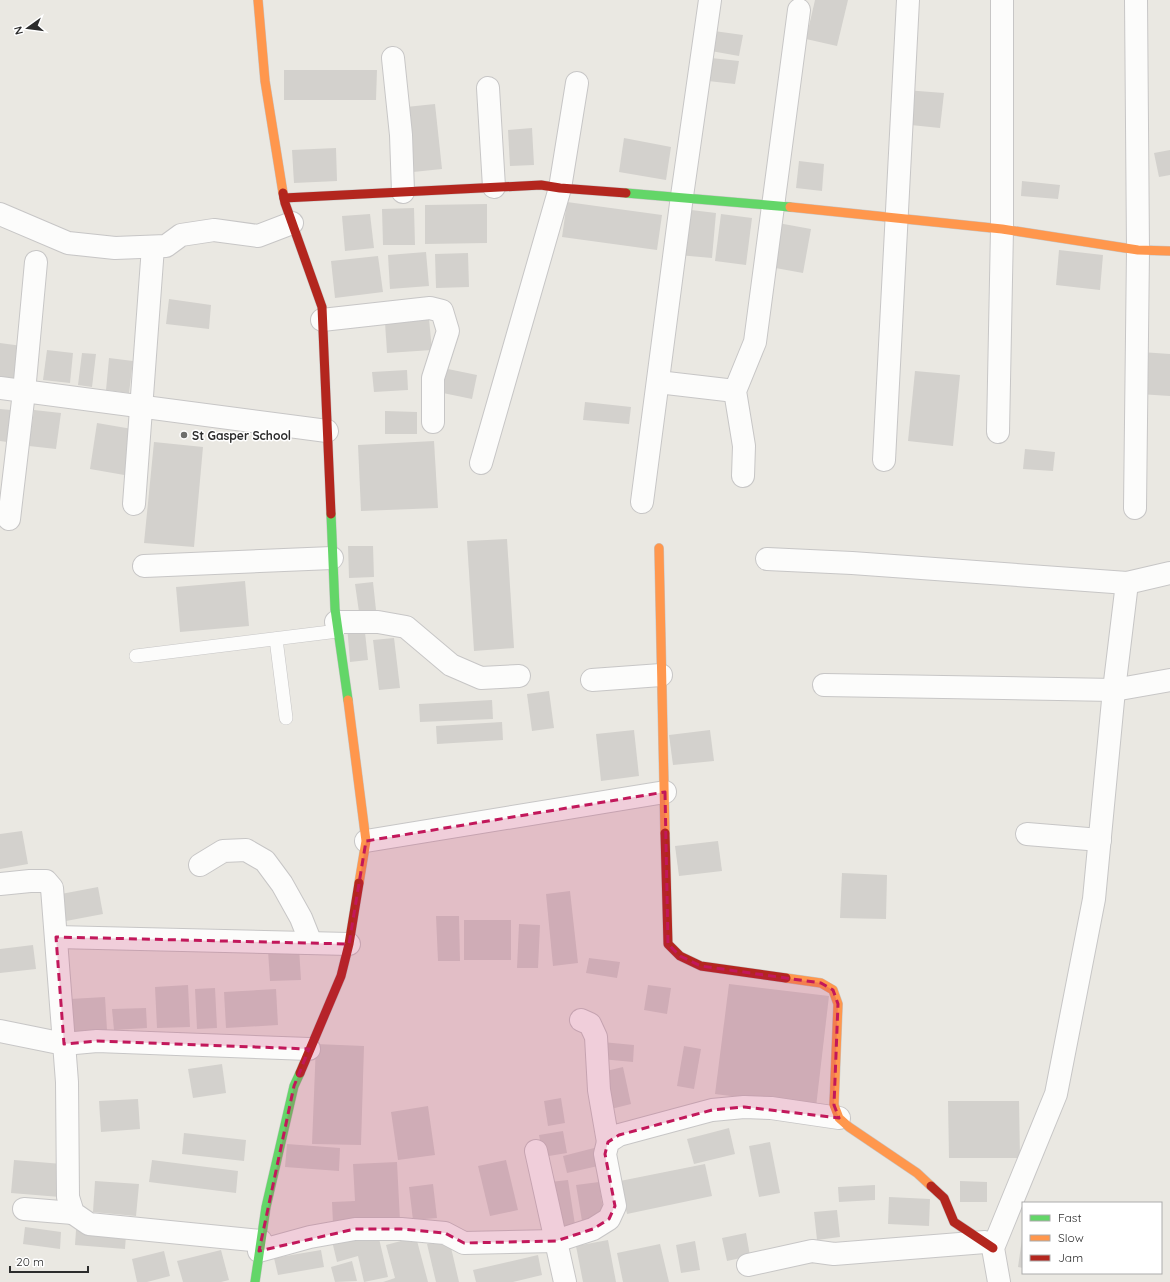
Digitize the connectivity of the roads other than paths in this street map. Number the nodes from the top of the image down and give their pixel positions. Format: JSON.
{"nodes":[{"id":1,"x":258,"y":0,"type":"edge"},
{"id":2,"x":710,"y":0,"type":"edge"},
{"id":3,"x":908,"y":0,"type":"edge"},
{"id":4,"x":1002,"y":0,"type":"edge"},
{"id":5,"x":1136,"y":0,"type":"edge"},
{"id":6,"x":799,"y":10,"type":"dead end"},
{"id":7,"x":393,"y":58,"type":"dead end"},
{"id":8,"x":577,"y":83,"type":"dead end"},
{"id":9,"x":488,"y":88,"type":"dead end"},
{"id":10,"x":494,"y":187,"type":"junction"},
{"id":11,"x":560,"y":188,"type":"junction"},
{"id":12,"x":403,"y":192,"type":"junction"},
{"id":13,"x":682,"y":196,"type":"junction"},
{"id":14,"x":284,"y":198,"type":"junction"},
{"id":15,"x":774,"y":205,"type":"junction"},
{"id":16,"x":0,"y":214,"type":"edge"},
{"id":17,"x":896,"y":217,"type":"junction"},
{"id":18,"x":292,"y":223,"type":"junction"},
{"id":19,"x":1002,"y":229,"type":"junction"},
{"id":20,"x":153,"y":247,"type":"junction"},
{"id":21,"x":1138,"y":250,"type":"junction"},
{"id":22,"x":1170,"y":251,"type":"edge"},
{"id":23,"x":36,"y":262,"type":"dead end"},
{"id":24,"x":322,"y":320,"type":"junction"},
{"id":25,"x":658,"y":382,"type":"junction"},
{"id":26,"x":0,"y":388,"type":"edge"},
{"id":27,"x":735,"y":391,"type":"junction"},
{"id":28,"x":24,"y":392,"type":"junction"},
{"id":29,"x":142,"y":407,"type":"junction"},
{"id":30,"x":433,"y":422,"type":"dead end"},
{"id":31,"x":328,"y":431,"type":"junction"},
{"id":32,"x":998,"y":432,"type":"dead end"},
{"id":33,"x":884,"y":460,"type":"dead end"},
{"id":34,"x":481,"y":463,"type":"dead end"},
{"id":35,"x":743,"y":476,"type":"dead end"},
{"id":36,"x":642,"y":502,"type":"dead end"},
{"id":37,"x":134,"y":504,"type":"dead end"},
{"id":38,"x":1135,"y":508,"type":"dead end"},
{"id":39,"x":9,"y":519,"type":"dead end"},
{"id":40,"x":660,"y":548,"type":"dead end"},
{"id":41,"x":332,"y":558,"type":"junction"},
{"id":42,"x":767,"y":560,"type":"dead end"},
{"id":43,"x":144,"y":566,"type":"dead end"},
{"id":44,"x":1170,"y":573,"type":"edge"},
{"id":45,"x":1127,"y":583,"type":"junction"},
{"id":46,"x":337,"y":627,"type":"junction"},
{"id":47,"x":276,"y":639,"type":"junction"},
{"id":48,"x":136,"y":656,"type":"dead end"},
{"id":49,"x":661,"y":675,"type":"junction"},
{"id":50,"x":519,"y":676,"type":"dead end"},
{"id":51,"x":592,"y":680,"type":"dead end"},
{"id":52,"x":1170,"y":680,"type":"edge"},
{"id":53,"x":824,"y":685,"type":"dead end"},
{"id":54,"x":1114,"y":690,"type":"junction"},
{"id":55,"x":286,"y":718,"type":"dead end"},
{"id":56,"x":665,"y":792,"type":"junction"},
{"id":57,"x":1027,"y":834,"type":"dead end"},
{"id":58,"x":366,"y":840,"type":"junction"},
{"id":59,"x":1100,"y":840,"type":"junction"},
{"id":60,"x":200,"y":865,"type":"dead end"},
{"id":61,"x":0,"y":884,"type":"edge"},
{"id":62,"x":56,"y":937,"type":"junction"},
{"id":63,"x":311,"y":942,"type":"junction"},
{"id":64,"x":349,"y":944,"type":"junction"},
{"id":65,"x":581,"y":1020,"type":"dead end"},
{"id":66,"x":0,"y":1031,"type":"edge"},
{"id":67,"x":64,"y":1044,"type":"junction"},
{"id":68,"x":309,"y":1049,"type":"junction"},
{"id":69,"x":839,"y":1118,"type":"junction"},
{"id":70,"x":608,"y":1142,"type":"junction"},
{"id":71,"x":536,"y":1151,"type":"dead end"},
{"id":72,"x":24,"y":1209,"type":"dead end"},
{"id":73,"x":73,"y":1213,"type":"junction"},
{"id":74,"x":556,"y":1241,"type":"junction"},
{"id":75,"x":989,"y":1245,"type":"junction"},
{"id":76,"x":260,"y":1246,"type":"junction"},
{"id":77,"x":748,"y":1265,"type":"dead end"},
{"id":78,"x":560,"y":1281,"type":"edge"},
{"id":79,"x":255,"y":1282,"type":"edge"},
{"id":80,"x":999,"y":1282,"type":"edge"}],
"edges":[{"from":1,"to":14,"type":"street"},
{"from":2,"to":13,"type":"street"},
{"from":3,"to":17,"type":"street"},
{"from":4,"to":19,"type":"street"},
{"from":5,"to":21,"type":"street"},
{"from":6,"to":15,"type":"street"},
{"from":7,"to":12,"type":"street"},
{"from":8,"to":11,"type":"street"},
{"from":9,"to":10,"type":"street"},
{"from":10,"to":11,"type":"street"},
{"from":10,"to":12,"type":"street"},
{"from":11,"to":13,"type":"street"},
{"from":11,"to":34,"type":"street"},
{"from":12,"to":14,"type":"street"},
{"from":13,"to":15,"type":"street"},
{"from":13,"to":25,"type":"street"},
{"from":14,"to":18,"type":"street"},
{"from":15,"to":17,"type":"street"},
{"from":15,"to":27,"type":"street"},
{"from":16,"to":20,"type":"street"},
{"from":17,"to":19,"type":"street"},
{"from":17,"to":33,"type":"street"},
{"from":18,"to":20,"type":"street"},
{"from":18,"to":24,"type":"street"},
{"from":19,"to":21,"type":"street"},
{"from":19,"to":32,"type":"street"},
{"from":20,"to":29,"type":"street"},
{"from":21,"to":22,"type":"street"},
{"from":21,"to":38,"type":"street"},
{"from":23,"to":28,"type":"street"},
{"from":24,"to":30,"type":"street"},
{"from":24,"to":31,"type":"street"},
{"from":25,"to":27,"type":"street"},
{"from":25,"to":36,"type":"street"},
{"from":26,"to":28,"type":"street"},
{"from":27,"to":35,"type":"street"},
{"from":28,"to":29,"type":"street"},
{"from":28,"to":39,"type":"street"},
{"from":29,"to":31,"type":"street"},
{"from":29,"to":37,"type":"street"},
{"from":31,"to":41,"type":"street"},
{"from":40,"to":49,"type":"street"},
{"from":41,"to":43,"type":"street"},
{"from":41,"to":46,"type":"street"},
{"from":42,"to":45,"type":"street"},
{"from":44,"to":45,"type":"street"},
{"from":45,"to":54,"type":"street"},
{"from":46,"to":47,"type":"lane"},
{"from":46,"to":50,"type":"street"},
{"from":46,"to":58,"type":"street"},
{"from":47,"to":48,"type":"lane"},
{"from":47,"to":55,"type":"lane"},
{"from":49,"to":51,"type":"street"},
{"from":49,"to":56,"type":"street"},
{"from":52,"to":54,"type":"street"},
{"from":53,"to":54,"type":"street"},
{"from":54,"to":59,"type":"street"},
{"from":56,"to":58,"type":"street"},
{"from":56,"to":69,"type":"street"},
{"from":57,"to":59,"type":"street"},
{"from":58,"to":64,"type":"street"},
{"from":59,"to":75,"type":"street"},
{"from":60,"to":63,"type":"street"},
{"from":61,"to":62,"type":"street"},
{"from":62,"to":63,"type":"street"},
{"from":62,"to":67,"type":"street"},
{"from":63,"to":64,"type":"street"},
{"from":64,"to":68,"type":"street"},
{"from":65,"to":70,"type":"street"},
{"from":66,"to":67,"type":"street"},
{"from":67,"to":68,"type":"street"},
{"from":67,"to":73,"type":"street"},
{"from":68,"to":76,"type":"street"},
{"from":69,"to":70,"type":"street"},
{"from":69,"to":75,"type":"street"},
{"from":70,"to":74,"type":"street"},
{"from":71,"to":74,"type":"street"},
{"from":72,"to":73,"type":"street"},
{"from":73,"to":76,"type":"street"},
{"from":74,"to":76,"type":"street"},
{"from":74,"to":78,"type":"street"},
{"from":75,"to":77,"type":"street"},
{"from":75,"to":80,"type":"street"},
{"from":76,"to":79,"type":"street"}]}
